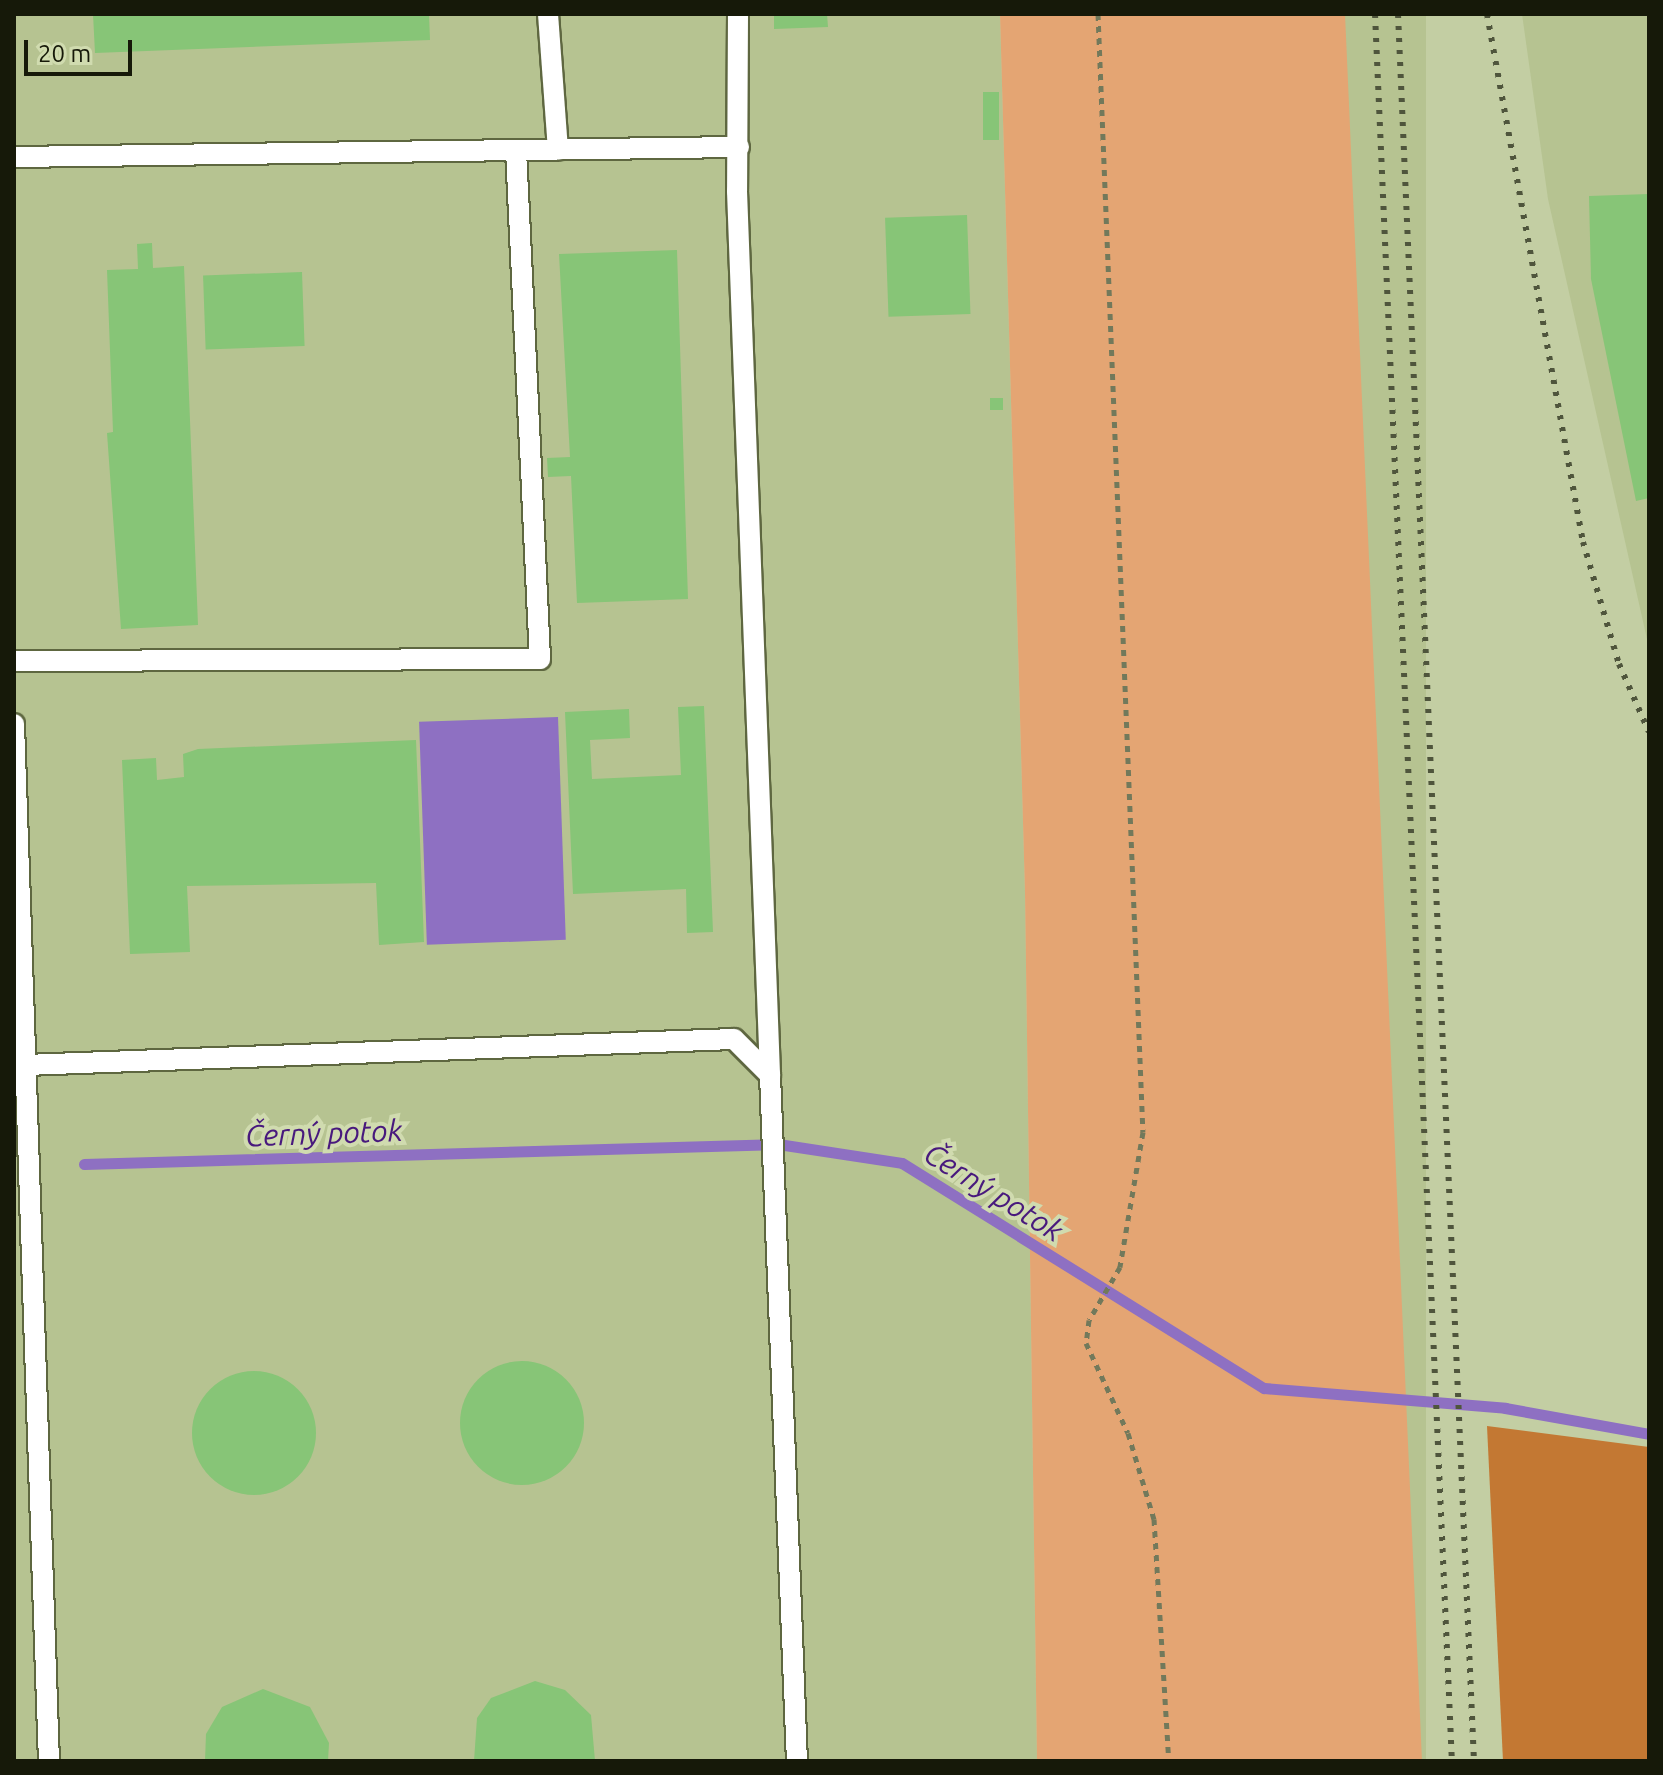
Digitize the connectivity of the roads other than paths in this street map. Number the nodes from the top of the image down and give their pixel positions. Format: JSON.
{"nodes":[{"id":1,"x":548,"y":14,"type":"edge"},
{"id":2,"x":738,"y":14,"type":"edge"},
{"id":3,"x":739,"y":147,"type":"junction"},
{"id":4,"x":558,"y":150,"type":"junction"},
{"id":5,"x":516,"y":151,"type":"junction"},
{"id":6,"x":14,"y":157,"type":"edge"},
{"id":7,"x":14,"y":661,"type":"edge"},
{"id":8,"x":14,"y":724,"type":"edge"},
{"id":9,"x":25,"y":1065,"type":"junction"},
{"id":10,"x":770,"y":1075,"type":"junction"},
{"id":11,"x":23,"y":1277,"type":"edge"},
{"id":12,"x":49,"y":1761,"type":"edge"},
{"id":13,"x":797,"y":1761,"type":"edge"}],
"edges":[{"from":1,"to":4,"type":"lane"},
{"from":2,"to":3,"type":"lane"},
{"from":3,"to":4,"type":"lane"},
{"from":3,"to":10,"type":"lane"},
{"from":4,"to":5,"type":"lane"},
{"from":5,"to":6,"type":"lane"},
{"from":5,"to":7,"type":"lane"},
{"from":8,"to":9,"type":"lane"},
{"from":9,"to":10,"type":"lane"},
{"from":9,"to":11,"type":"lane"},
{"from":10,"to":13,"type":"lane"},
{"from":11,"to":12,"type":"lane"}]}
